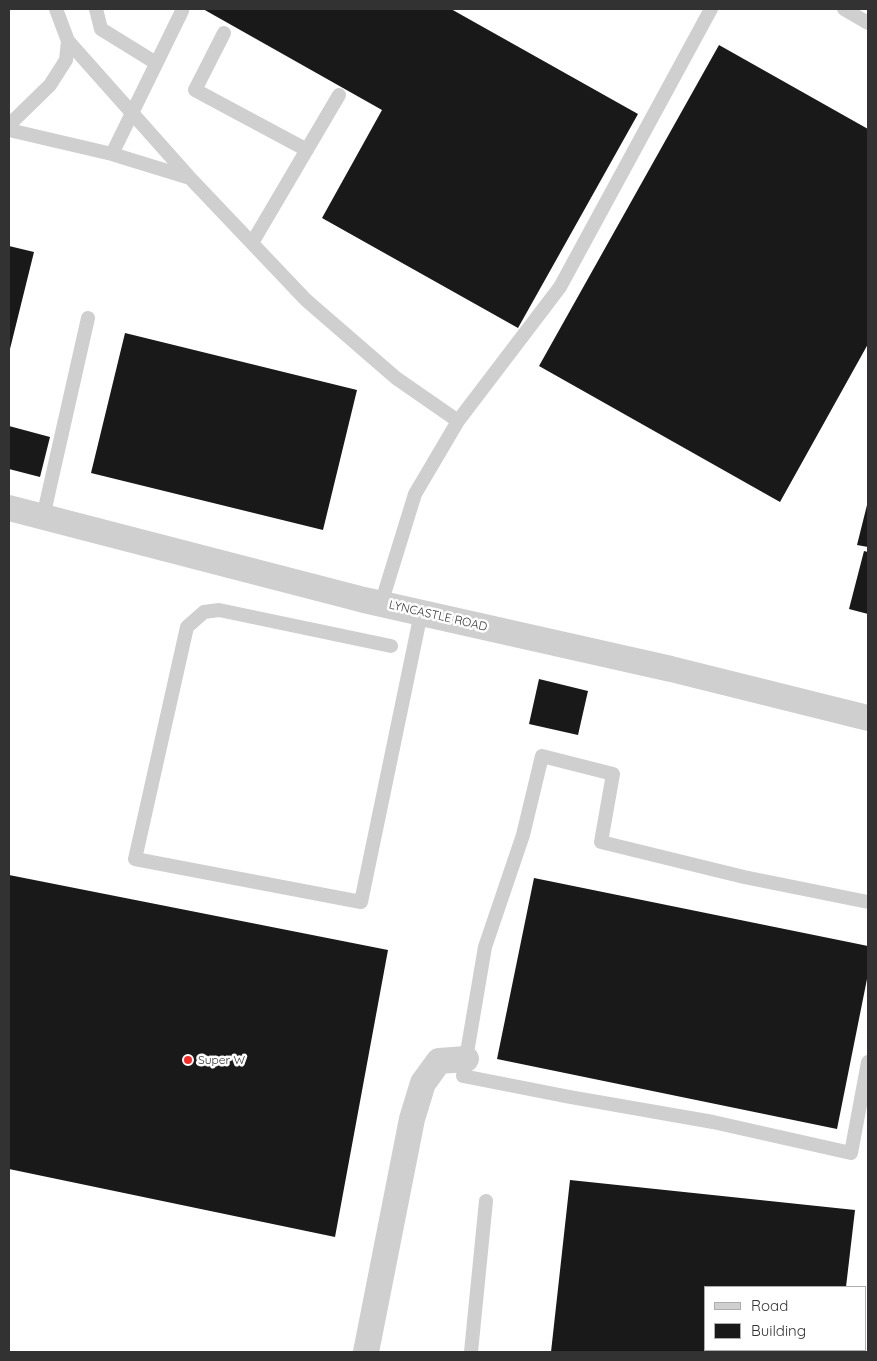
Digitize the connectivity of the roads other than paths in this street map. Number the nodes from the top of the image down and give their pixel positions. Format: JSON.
{"nodes":[{"id":1,"x":56,"y":9,"type":"edge"},
{"id":2,"x":96,"y":9,"type":"edge"},
{"id":3,"x":711,"y":9,"type":"edge"},
{"id":4,"x":844,"y":9,"type":"edge"},
{"id":5,"x":182,"y":11,"type":"dead end"},
{"id":6,"x":868,"y":23,"type":"edge"},
{"id":7,"x":224,"y":33,"type":"dead end"},
{"id":8,"x":68,"y":41,"type":"junction"},
{"id":9,"x":156,"y":63,"type":"junction"},
{"id":10,"x":339,"y":95,"type":"dead end"},
{"id":11,"x":132,"y":113,"type":"junction"},
{"id":12,"x":9,"y":126,"type":"edge"},
{"id":13,"x":9,"y":130,"type":"edge"},
{"id":14,"x":307,"y":150,"type":"junction"},
{"id":15,"x":112,"y":154,"type":"junction"},
{"id":16,"x":190,"y":178,"type":"junction"},
{"id":17,"x":252,"y":243,"type":"junction"},
{"id":18,"x":88,"y":318,"type":"dead end"},
{"id":19,"x":458,"y":421,"type":"junction"},
{"id":20,"x":9,"y":508,"type":"edge"},
{"id":21,"x":43,"y":517,"type":"junction"},
{"id":22,"x":380,"y":604,"type":"junction"},
{"id":23,"x":421,"y":612,"type":"junction"},
{"id":24,"x":391,"y":646,"type":"dead end"},
{"id":25,"x":868,"y":718,"type":"edge"},
{"id":26,"x":868,"y":902,"type":"edge"},
{"id":27,"x":466,"y":1059,"type":"junction"},
{"id":28,"x":868,"y":1062,"type":"edge"},
{"id":29,"x":486,"y":1200,"type":"dead end"},
{"id":30,"x":366,"y":1352,"type":"edge"},
{"id":31,"x":472,"y":1352,"type":"edge"}],
"edges":[{"from":1,"to":8,"type":"lane"},
{"from":2,"to":9,"type":"lane"},
{"from":3,"to":19,"type":"lane"},
{"from":4,"to":6,"type":"lane"},
{"from":5,"to":9,"type":"lane"},
{"from":7,"to":14,"type":"lane"},
{"from":8,"to":11,"type":"lane"},
{"from":8,"to":12,"type":"lane"},
{"from":9,"to":11,"type":"lane"},
{"from":10,"to":14,"type":"lane"},
{"from":11,"to":15,"type":"lane"},
{"from":11,"to":16,"type":"lane"},
{"from":13,"to":15,"type":"lane"},
{"from":14,"to":17,"type":"lane"},
{"from":15,"to":16,"type":"lane"},
{"from":16,"to":17,"type":"lane"},
{"from":17,"to":19,"type":"lane"},
{"from":18,"to":21,"type":"lane"},
{"from":19,"to":22,"type":"lane"},
{"from":20,"to":21,"type":"street","name":"LYNCASTLE ROAD"},
{"from":21,"to":22,"type":"street","name":"LYNCASTLE ROAD"},
{"from":22,"to":23,"type":"street","name":"LYNCASTLE ROAD"},
{"from":23,"to":24,"type":"lane"},
{"from":23,"to":25,"type":"street","name":"LYNCASTLE ROAD"},
{"from":26,"to":27,"type":"lane"},
{"from":27,"to":28,"type":"lane"},
{"from":27,"to":30,"type":"street"},
{"from":29,"to":31,"type":"lane"}]}
